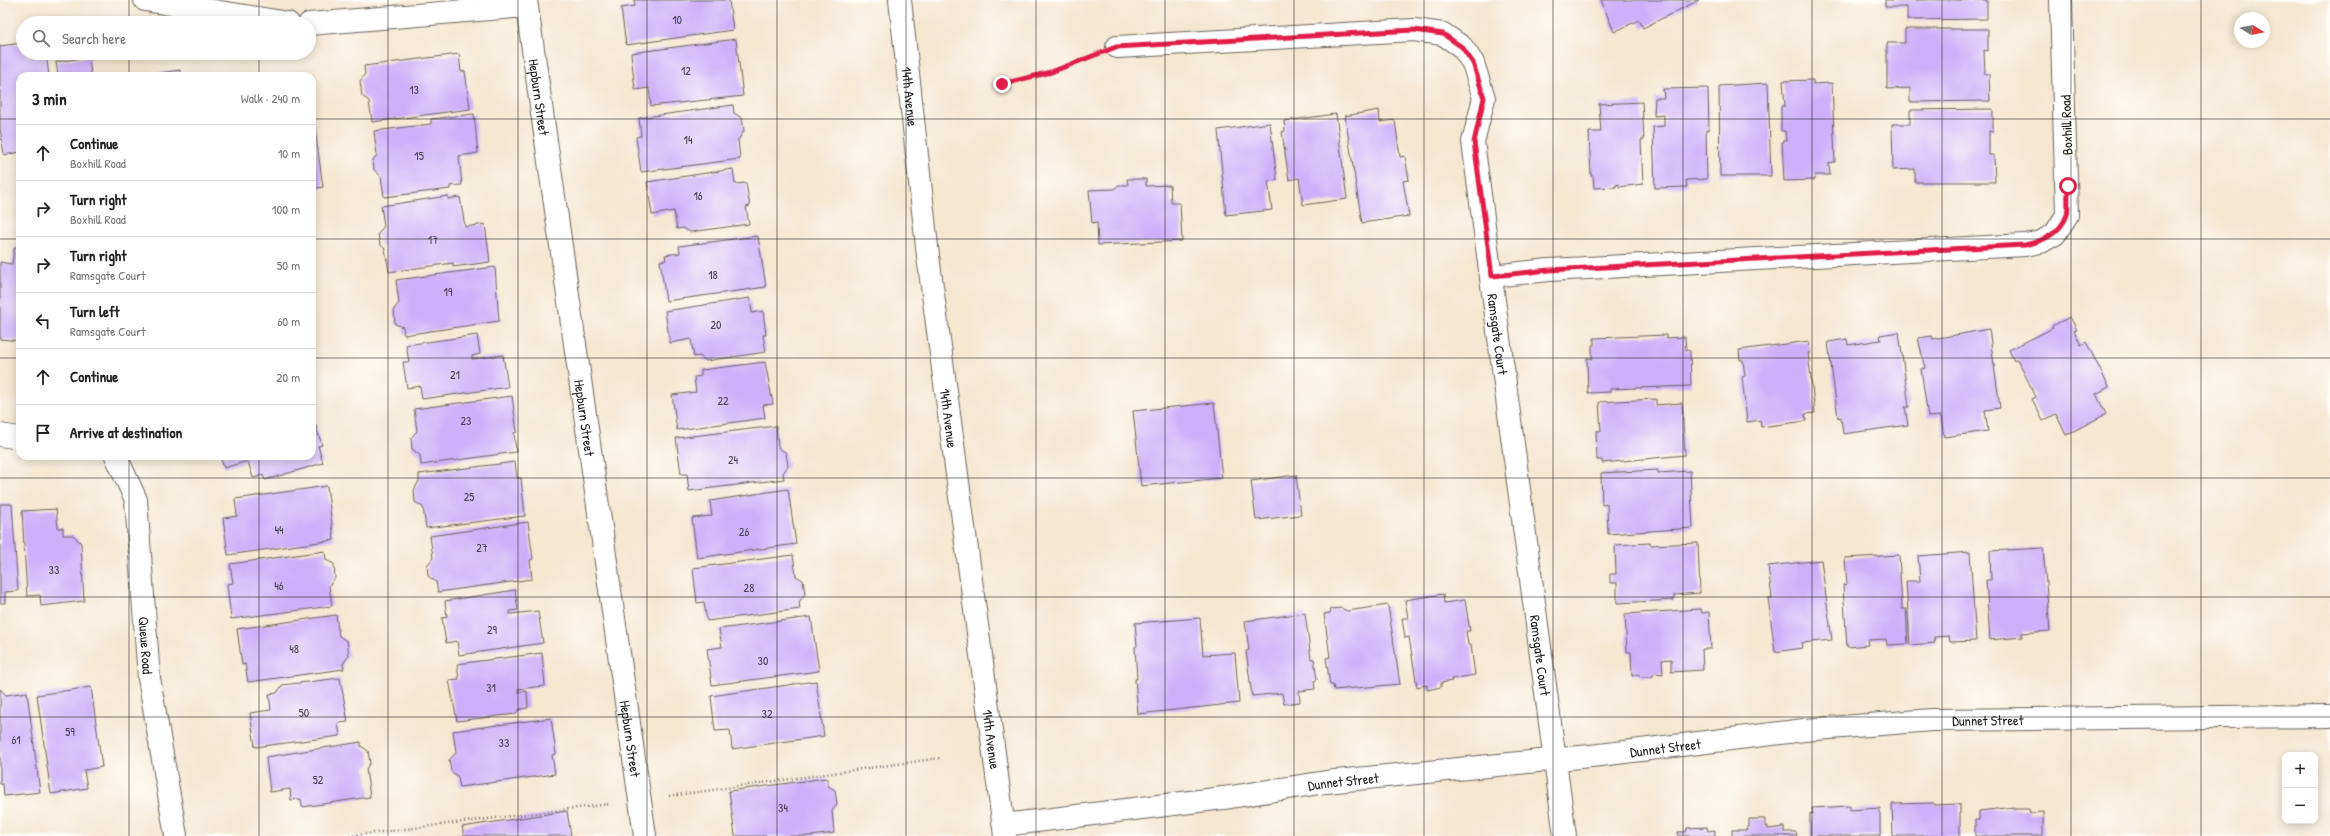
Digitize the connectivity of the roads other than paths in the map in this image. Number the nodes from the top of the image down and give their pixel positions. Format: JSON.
{"nodes":[{"id":1,"x":145,"y":0,"type":"edge"},
{"id":2,"x":900,"y":0,"type":"edge"},
{"id":3,"x":2061,"y":0,"type":"edge"},
{"id":4,"x":526,"y":3,"type":"edge"},
{"id":5,"x":244,"y":16,"type":"edge"},
{"id":6,"x":316,"y":23,"type":"edge"},
{"id":7,"x":1116,"y":47,"type":"road end"},
{"id":8,"x":1492,"y":276,"type":"junction"},
{"id":9,"x":0,"y":435,"type":"edge"},
{"id":10,"x":16,"y":437,"type":"edge"},
{"id":11,"x":118,"y":460,"type":"edge"},
{"id":12,"x":2330,"y":716,"type":"edge"},
{"id":13,"x":1554,"y":760,"type":"junction"},
{"id":14,"x":1005,"y":830,"type":"edge"},
{"id":15,"x":176,"y":836,"type":"edge"},
{"id":16,"x":645,"y":836,"type":"edge"},
{"id":17,"x":1565,"y":836,"type":"edge"}],
"edges":[{"from":1,"to":5,"type":"street"},
{"from":2,"to":14,"type":"street","name":"14th Avenue"},
{"from":3,"to":8,"type":"street","name":"Boxhill Road"},
{"from":4,"to":6,"type":"street"},
{"from":4,"to":16,"type":"street","name":"Hepburn Street"},
{"from":7,"to":8,"type":"street","name":"Ramsgate Court"},
{"from":8,"to":13,"type":"street","name":"Ramsgate Court"},
{"from":9,"to":10,"type":"street"},
{"from":11,"to":15,"type":"street","name":"Queue Road"},
{"from":12,"to":13,"type":"street","name":"Dunnet Street"},
{"from":13,"to":14,"type":"street","name":"Dunnet Street"},
{"from":13,"to":17,"type":"street","name":"Ramsgate Court"}]}
